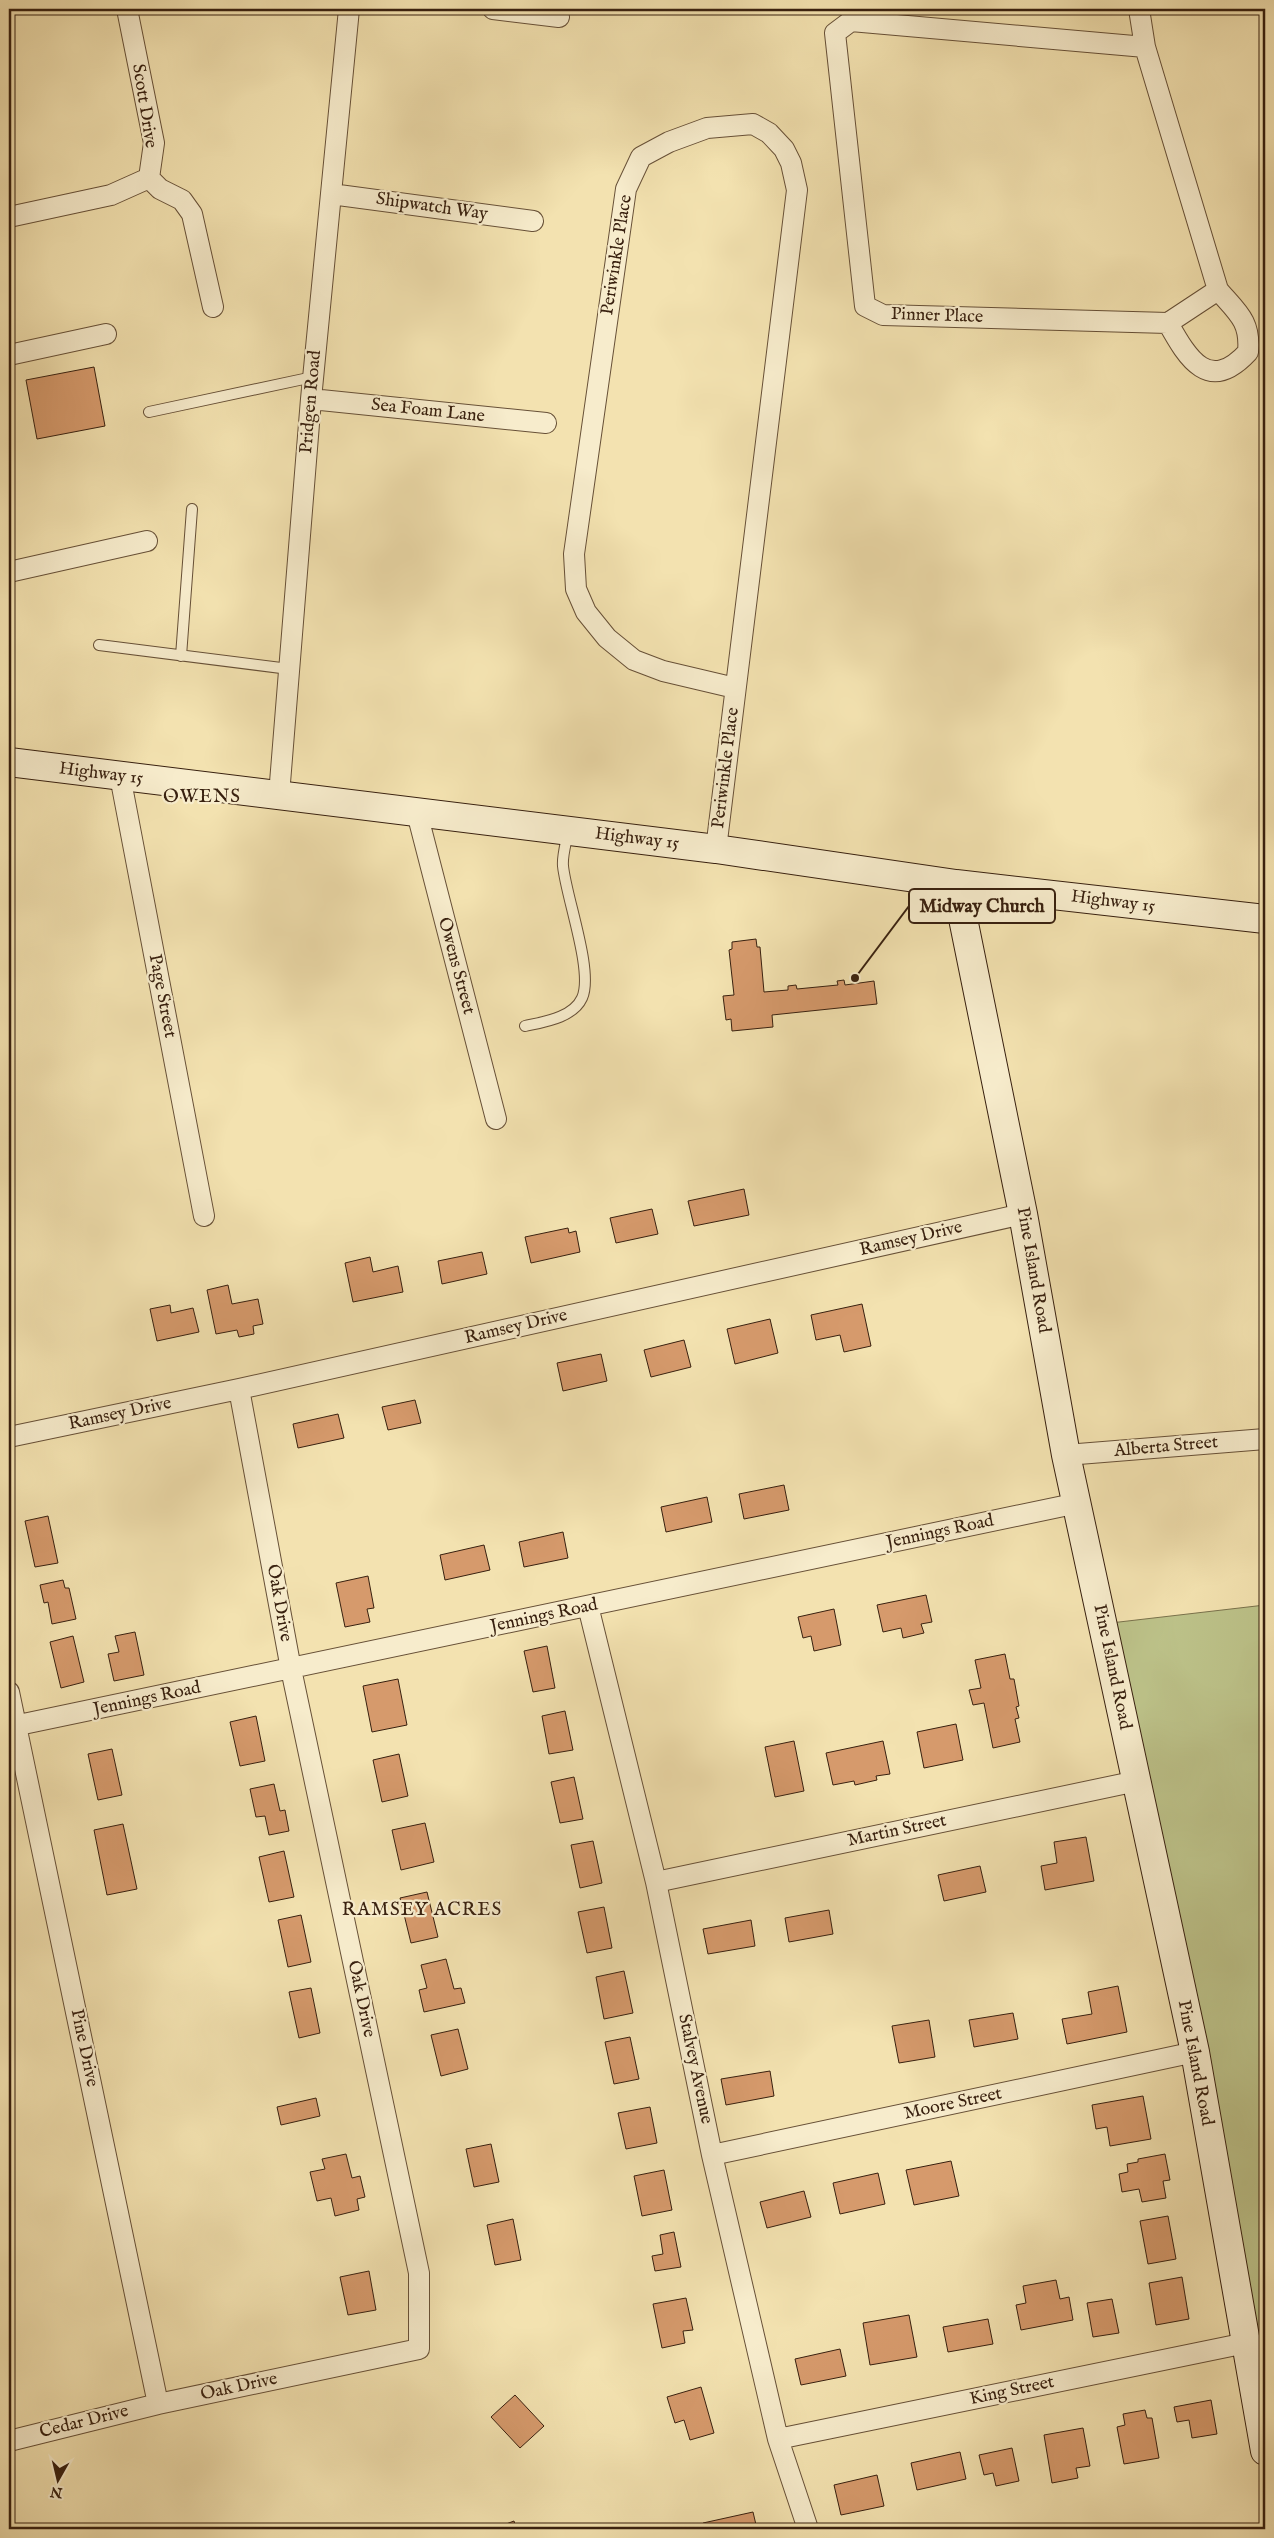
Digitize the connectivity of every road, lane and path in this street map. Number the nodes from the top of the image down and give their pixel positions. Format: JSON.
{"nodes":[{"id":1,"x":128,"y":9,"type":"edge"},
{"id":2,"x":349,"y":9,"type":"edge"},
{"id":3,"x":494,"y":9,"type":"edge"},
{"id":4,"x":1140,"y":9,"type":"edge"},
{"id":5,"x":560,"y":17,"type":"dead end"},
{"id":6,"x":1145,"y":47,"type":"junction"},
{"id":7,"x":149,"y":178,"type":"junction"},
{"id":8,"x":330,"y":194,"type":"junction"},
{"id":9,"x":9,"y":217,"type":"edge"},
{"id":10,"x":533,"y":221,"type":"dead end"},
{"id":11,"x":1218,"y":290,"type":"junction"},
{"id":12,"x":213,"y":307,"type":"dead end"},
{"id":13,"x":1168,"y":323,"type":"junction"},
{"id":14,"x":106,"y":334,"type":"dead end"},
{"id":15,"x":9,"y":355,"type":"edge"},
{"id":16,"x":313,"y":376,"type":"junction"},
{"id":17,"x":311,"y":399,"type":"junction"},
{"id":18,"x":149,"y":412,"type":"dead end"},
{"id":19,"x":546,"y":422,"type":"dead end"},
{"id":20,"x":192,"y":509,"type":"dead end"},
{"id":21,"x":147,"y":542,"type":"dead end"},
{"id":22,"x":9,"y":572,"type":"edge"},
{"id":23,"x":99,"y":646,"type":"dead end"},
{"id":24,"x":182,"y":656,"type":"junction"},
{"id":25,"x":289,"y":669,"type":"junction"},
{"id":26,"x":736,"y":688,"type":"junction"},
{"id":27,"x":9,"y":762,"type":"edge"},
{"id":28,"x":120,"y":776,"type":"junction"},
{"id":29,"x":279,"y":795,"type":"junction"},
{"id":30,"x":417,"y":812,"type":"junction"},
{"id":31,"x":568,"y":831,"type":"junction"},
{"id":32,"x":716,"y":849,"type":"junction"},
{"id":33,"x":956,"y":884,"type":"junction"},
{"id":34,"x":1265,"y":919,"type":"edge"},
{"id":35,"x":525,"y":1026,"type":"dead end"},
{"id":36,"x":496,"y":1118,"type":"dead end"},
{"id":37,"x":1023,"y":1214,"type":"junction"},
{"id":38,"x":204,"y":1216,"type":"dead end"},
{"id":39,"x":239,"y":1389,"type":"junction"},
{"id":40,"x":9,"y":1437,"type":"edge"},
{"id":41,"x":1265,"y":1439,"type":"edge"},
{"id":42,"x":1066,"y":1454,"type":"junction"},
{"id":43,"x":1078,"y":1503,"type":"junction"},
{"id":44,"x":588,"y":1606,"type":"junction"},
{"id":45,"x":291,"y":1669,"type":"junction"},
{"id":46,"x":9,"y":1692,"type":"edge"},
{"id":47,"x":12,"y":1726,"type":"edge"},
{"id":48,"x":1138,"y":1781,"type":"junction"},
{"id":49,"x":656,"y":1882,"type":"junction"},
{"id":50,"x":1195,"y":2052,"type":"junction"},
{"id":51,"x":712,"y":2155,"type":"junction"},
{"id":52,"x":1246,"y":2343,"type":"junction"},
{"id":53,"x":158,"y":2404,"type":"junction"},
{"id":54,"x":778,"y":2439,"type":"junction"},
{"id":55,"x":9,"y":2441,"type":"edge"},
{"id":56,"x":1265,"y":2451,"type":"edge"},
{"id":57,"x":808,"y":2529,"type":"edge"}],
"edges":[{"from":1,"to":7,"type":"street","name":"Scott Drive"},
{"from":2,"to":8,"type":"street","name":"Pridgen Road"},
{"from":3,"to":5,"type":"street"},
{"from":4,"to":6,"type":"street"},
{"from":6,"to":11,"type":"street"},
{"from":6,"to":13,"type":"street","name":"Pinner Place"},
{"from":7,"to":9,"type":"street"},
{"from":7,"to":12,"type":"street"},
{"from":8,"to":10,"type":"street","name":"Shipwatch Way"},
{"from":8,"to":16,"type":"street","name":"Pridgen Road"},
{"from":11,"to":13,"type":"street"},
{"from":11,"to":13,"type":"street"},
{"from":14,"to":15,"type":"street"},
{"from":16,"to":17,"type":"street","name":"Pridgen Road"},
{"from":16,"to":18,"type":"lane"},
{"from":17,"to":19,"type":"street","name":"Sea Foam Lane"},
{"from":17,"to":25,"type":"street","name":"Pridgen Road"},
{"from":20,"to":24,"type":"lane"},
{"from":21,"to":22,"type":"street"},
{"from":23,"to":24,"type":"lane"},
{"from":24,"to":25,"type":"lane"},
{"from":25,"to":29,"type":"street","name":"Pridgen Road"},
{"from":26,"to":26,"type":"street","name":"Periwinkle Place"},
{"from":26,"to":32,"type":"street","name":"Periwinkle Place"},
{"from":27,"to":28,"type":"street","name":"Highway 15"},
{"from":28,"to":29,"type":"street","name":"Highway 15"},
{"from":28,"to":38,"type":"street","name":"Page Street"},
{"from":29,"to":30,"type":"street","name":"Highway 15"},
{"from":30,"to":31,"type":"street","name":"Highway 15"},
{"from":30,"to":36,"type":"street","name":"Owens Street"},
{"from":31,"to":32,"type":"street","name":"Highway 15"},
{"from":31,"to":35,"type":"lane"},
{"from":32,"to":33,"type":"street","name":"Highway 15"},
{"from":33,"to":34,"type":"street","name":"Highway 15"},
{"from":33,"to":37,"type":"street","name":"Pine Island Road"},
{"from":37,"to":39,"type":"street","name":"Ramsey Drive"},
{"from":37,"to":42,"type":"street","name":"Pine Island Road"},
{"from":39,"to":40,"type":"street","name":"Ramsey Drive"},
{"from":39,"to":45,"type":"street","name":"Oak Drive"},
{"from":41,"to":42,"type":"street","name":"Alberta Street"},
{"from":42,"to":43,"type":"street","name":"Pine Island Road"},
{"from":43,"to":44,"type":"street","name":"Jennings Road"},
{"from":43,"to":48,"type":"street","name":"Pine Island Road"},
{"from":44,"to":45,"type":"street","name":"Jennings Road"},
{"from":44,"to":49,"type":"street","name":"Stalvey Avenue"},
{"from":45,"to":47,"type":"street","name":"Jennings Road"},
{"from":45,"to":53,"type":"street","name":"Oak Drive"},
{"from":46,"to":47,"type":"street","name":"Pine Drive"},
{"from":47,"to":53,"type":"street","name":"Pine Drive"},
{"from":48,"to":49,"type":"street","name":"Martin Street"},
{"from":48,"to":50,"type":"street","name":"Pine Island Road"},
{"from":49,"to":51,"type":"street","name":"Stalvey Avenue"},
{"from":50,"to":51,"type":"street","name":"Moore Street"},
{"from":50,"to":52,"type":"street","name":"Pine Island Road"},
{"from":51,"to":54,"type":"street","name":"Stalvey Avenue"},
{"from":52,"to":54,"type":"street","name":"King Street"},
{"from":52,"to":56,"type":"street","name":"Pine Island Road"},
{"from":53,"to":55,"type":"street","name":"Cedar Drive"},
{"from":54,"to":57,"type":"street","name":"Stalvey Avenue"}]}
